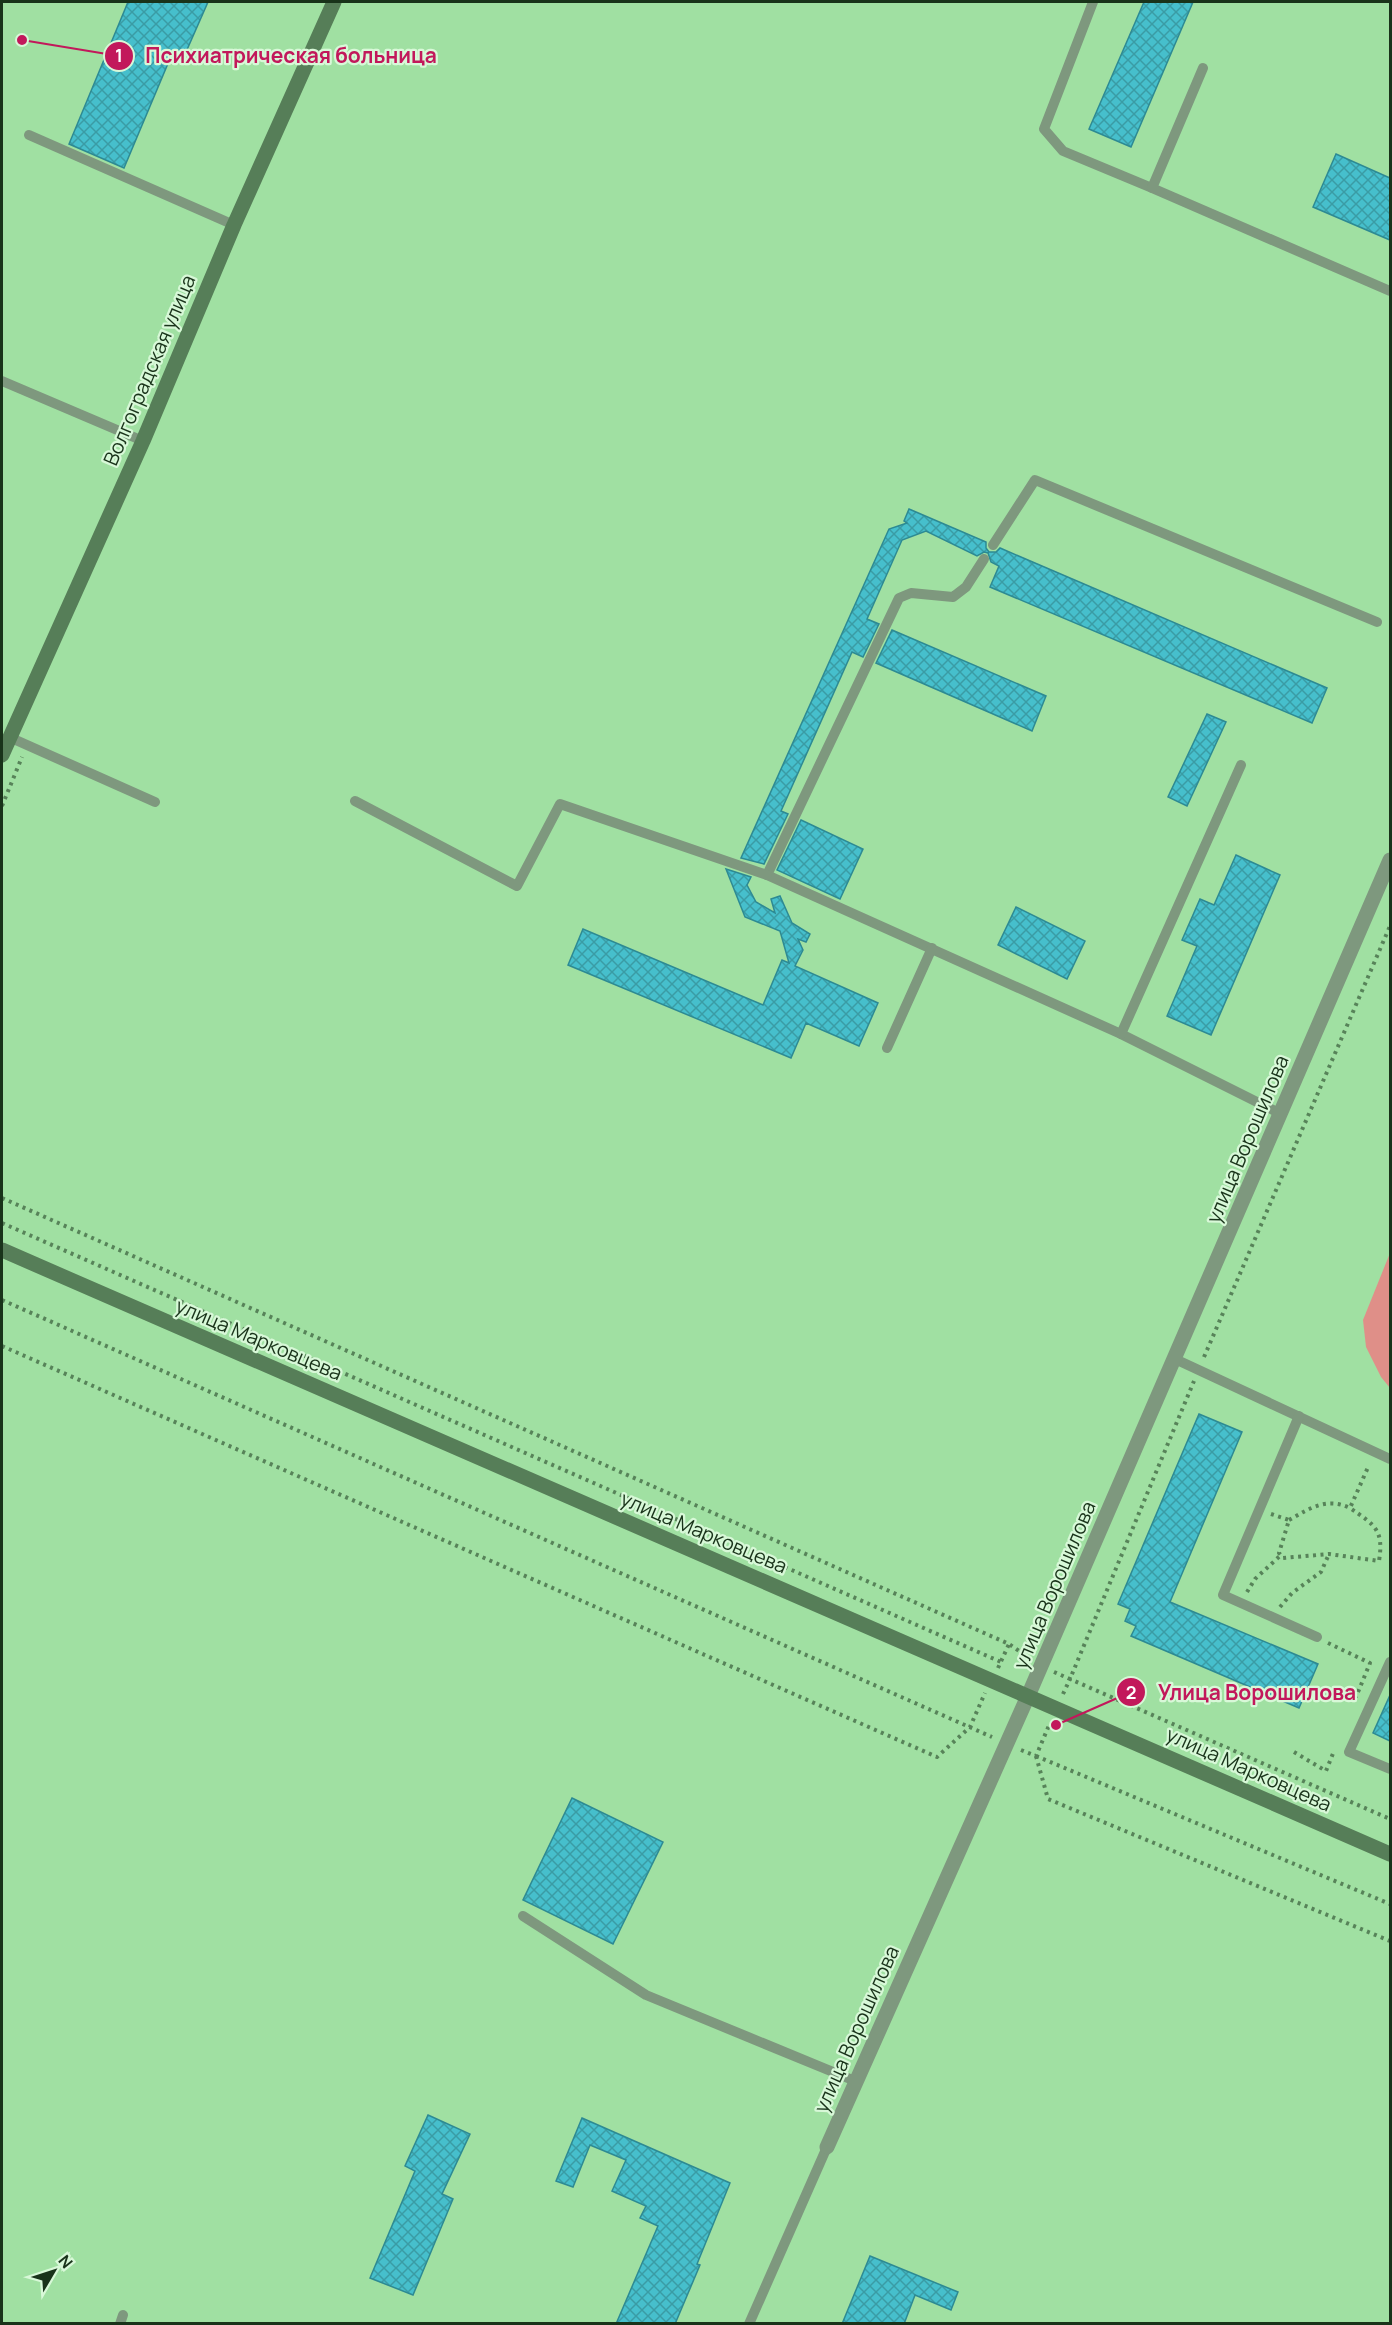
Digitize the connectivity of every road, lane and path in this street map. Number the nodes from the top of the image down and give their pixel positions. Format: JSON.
{"nodes":[{"id":1,"x":334,"y":2,"type":"edge"},
{"id":2,"x":1094,"y":2,"type":"edge"},
{"id":3,"x":1203,"y":68,"type":"dead end"},
{"id":4,"x":29,"y":135,"type":"dead end"},
{"id":5,"x":1152,"y":188,"type":"junction"},
{"id":6,"x":234,"y":225,"type":"junction"},
{"id":7,"x":1390,"y":291,"type":"edge"},
{"id":8,"x":2,"y":381,"type":"edge"},
{"id":9,"x":143,"y":441,"type":"junction"},
{"id":10,"x":993,"y":545,"type":"dead end"},
{"id":11,"x":984,"y":559,"type":"dead end"},
{"id":12,"x":1377,"y":622,"type":"dead end"},
{"id":13,"x":9,"y":737,"type":"junction"},
{"id":14,"x":2,"y":754,"type":"edge"},
{"id":15,"x":1241,"y":765,"type":"dead end"},
{"id":16,"x":355,"y":801,"type":"dead end"},
{"id":17,"x":155,"y":802,"type":"dead end"},
{"id":18,"x":1390,"y":860,"type":"edge"},
{"id":19,"x":767,"y":875,"type":"junction"},
{"id":20,"x":1390,"y":926,"type":"edge"},
{"id":21,"x":932,"y":948,"type":"junction"},
{"id":22,"x":1121,"y":1034,"type":"junction"},
{"id":23,"x":887,"y":1047,"type":"dead end"},
{"id":24,"x":1281,"y":1114,"type":"junction"},
{"id":25,"x":2,"y":1198,"type":"edge"},
{"id":26,"x":2,"y":1223,"type":"edge"},
{"id":27,"x":2,"y":1250,"type":"edge"},
{"id":28,"x":2,"y":1300,"type":"edge"},
{"id":29,"x":2,"y":1346,"type":"edge"},
{"id":30,"x":1175,"y":1359,"type":"junction"},
{"id":31,"x":1199,"y":1370,"type":"junction"},
{"id":32,"x":1299,"y":1416,"type":"junction"},
{"id":33,"x":1374,"y":1451,"type":"junction"},
{"id":34,"x":1390,"y":1459,"type":"edge"},
{"id":35,"x":1350,"y":1508,"type":"junction"},
{"id":36,"x":1259,"y":1510,"type":"junction"},
{"id":37,"x":1290,"y":1520,"type":"junction"},
{"id":38,"x":1329,"y":1554,"type":"junction"},
{"id":39,"x":1281,"y":1555,"type":"junction"},
{"id":40,"x":1240,"y":1604,"type":"junction"},
{"id":41,"x":1270,"y":1617,"type":"junction"},
{"id":42,"x":1317,"y":1637,"type":"joint"},
{"id":43,"x":1001,"y":1662,"type":"dead end"},
{"id":44,"x":1390,"y":1662,"type":"edge"},
{"id":45,"x":1041,"y":1666,"type":"junction"},
{"id":46,"x":1070,"y":1679,"type":"junction"},
{"id":47,"x":1028,"y":1696,"type":"junction"},
{"id":48,"x":1352,"y":1706,"type":"dead end"},
{"id":49,"x":1056,"y":1708,"type":"junction"},
{"id":50,"x":970,"y":1727,"type":"junction"},
{"id":51,"x":1006,"y":1744,"type":"junction"},
{"id":52,"x":1335,"y":1749,"type":"dead end"},
{"id":53,"x":1294,"y":1752,"type":"dead end"},
{"id":54,"x":1036,"y":1756,"type":"junction"},
{"id":55,"x":1390,"y":1769,"type":"edge"},
{"id":56,"x":1390,"y":1818,"type":"edge"},
{"id":57,"x":1390,"y":1854,"type":"edge"},
{"id":58,"x":1390,"y":1904,"type":"edge"},
{"id":59,"x":523,"y":1916,"type":"dead end"},
{"id":60,"x":1390,"y":1941,"type":"edge"},
{"id":61,"x":855,"y":2081,"type":"junction"},
{"id":62,"x":827,"y":2147,"type":"joint"},
{"id":63,"x":749,"y":2324,"type":"edge"}],
"edges":[{"from":1,"to":6,"type":"main road","name":"Волгоградская улица"},
{"from":2,"to":5,"type":"lane"},
{"from":3,"to":5,"type":"lane"},
{"from":4,"to":6,"type":"lane"},
{"from":5,"to":7,"type":"lane"},
{"from":6,"to":9,"type":"main road","name":"Волгоградская улица"},
{"from":8,"to":9,"type":"lane"},
{"from":9,"to":13,"type":"main road","name":"Волгоградская улица"},
{"from":10,"to":12,"type":"lane"},
{"from":11,"to":19,"type":"lane"},
{"from":13,"to":14,"type":"main road","name":"Волгоградская улица"},
{"from":13,"to":17,"type":"lane"},
{"from":15,"to":22,"type":"lane"},
{"from":16,"to":19,"type":"lane"},
{"from":18,"to":24,"type":"street","name":"улица Ворошилова"},
{"from":19,"to":21,"type":"lane"},
{"from":20,"to":31,"type":"path"},
{"from":21,"to":22,"type":"lane"},
{"from":21,"to":23,"type":"lane"},
{"from":22,"to":24,"type":"lane"},
{"from":24,"to":30,"type":"street","name":"улица Ворошилова"},
{"from":25,"to":45,"type":"path"},
{"from":26,"to":43,"type":"path"},
{"from":27,"to":47,"type":"main road","name":"улица Марковцева"},
{"from":28,"to":50,"type":"path"},
{"from":29,"to":50,"type":"path"},
{"from":30,"to":31,"type":"lane"},
{"from":30,"to":45,"type":"street","name":"улица Ворошилова"},
{"from":31,"to":32,"type":"lane"},
{"from":31,"to":46,"type":"path"},
{"from":32,"to":33,"type":"lane"},
{"from":32,"to":36,"type":"lane"},
{"from":33,"to":34,"type":"lane"},
{"from":33,"to":35,"type":"path"},
{"from":35,"to":37,"type":"path"},
{"from":35,"to":38,"type":"path"},
{"from":36,"to":37,"type":"path"},
{"from":36,"to":40,"type":"lane"},
{"from":37,"to":39,"type":"path"},
{"from":38,"to":39,"type":"path"},
{"from":38,"to":41,"type":"path"},
{"from":39,"to":40,"type":"path"},
{"from":40,"to":41,"type":"lane"},
{"from":41,"to":42,"type":"lane"},
{"from":42,"to":48,"type":"path"},
{"from":44,"to":55,"type":"lane"},
{"from":45,"to":46,"type":"path"},
{"from":45,"to":47,"type":"street","name":"улица Ворошилова"},
{"from":46,"to":49,"type":"path"},
{"from":46,"to":56,"type":"path"},
{"from":47,"to":49,"type":"main road","name":"улица Марковцева"},
{"from":47,"to":51,"type":"street","name":"улица Ворошилова"},
{"from":49,"to":54,"type":"path"},
{"from":49,"to":57,"type":"main road","name":"улица Марковцева"},
{"from":50,"to":51,"type":"path"},
{"from":51,"to":54,"type":"path"},
{"from":51,"to":61,"type":"street","name":"улица Ворошилова"},
{"from":52,"to":53,"type":"path"},
{"from":54,"to":58,"type":"path"},
{"from":54,"to":60,"type":"path"},
{"from":59,"to":61,"type":"lane"},
{"from":61,"to":62,"type":"street","name":"улица Ворошилова"},
{"from":62,"to":63,"type":"lane","name":"улица Ворошилова"}]}
